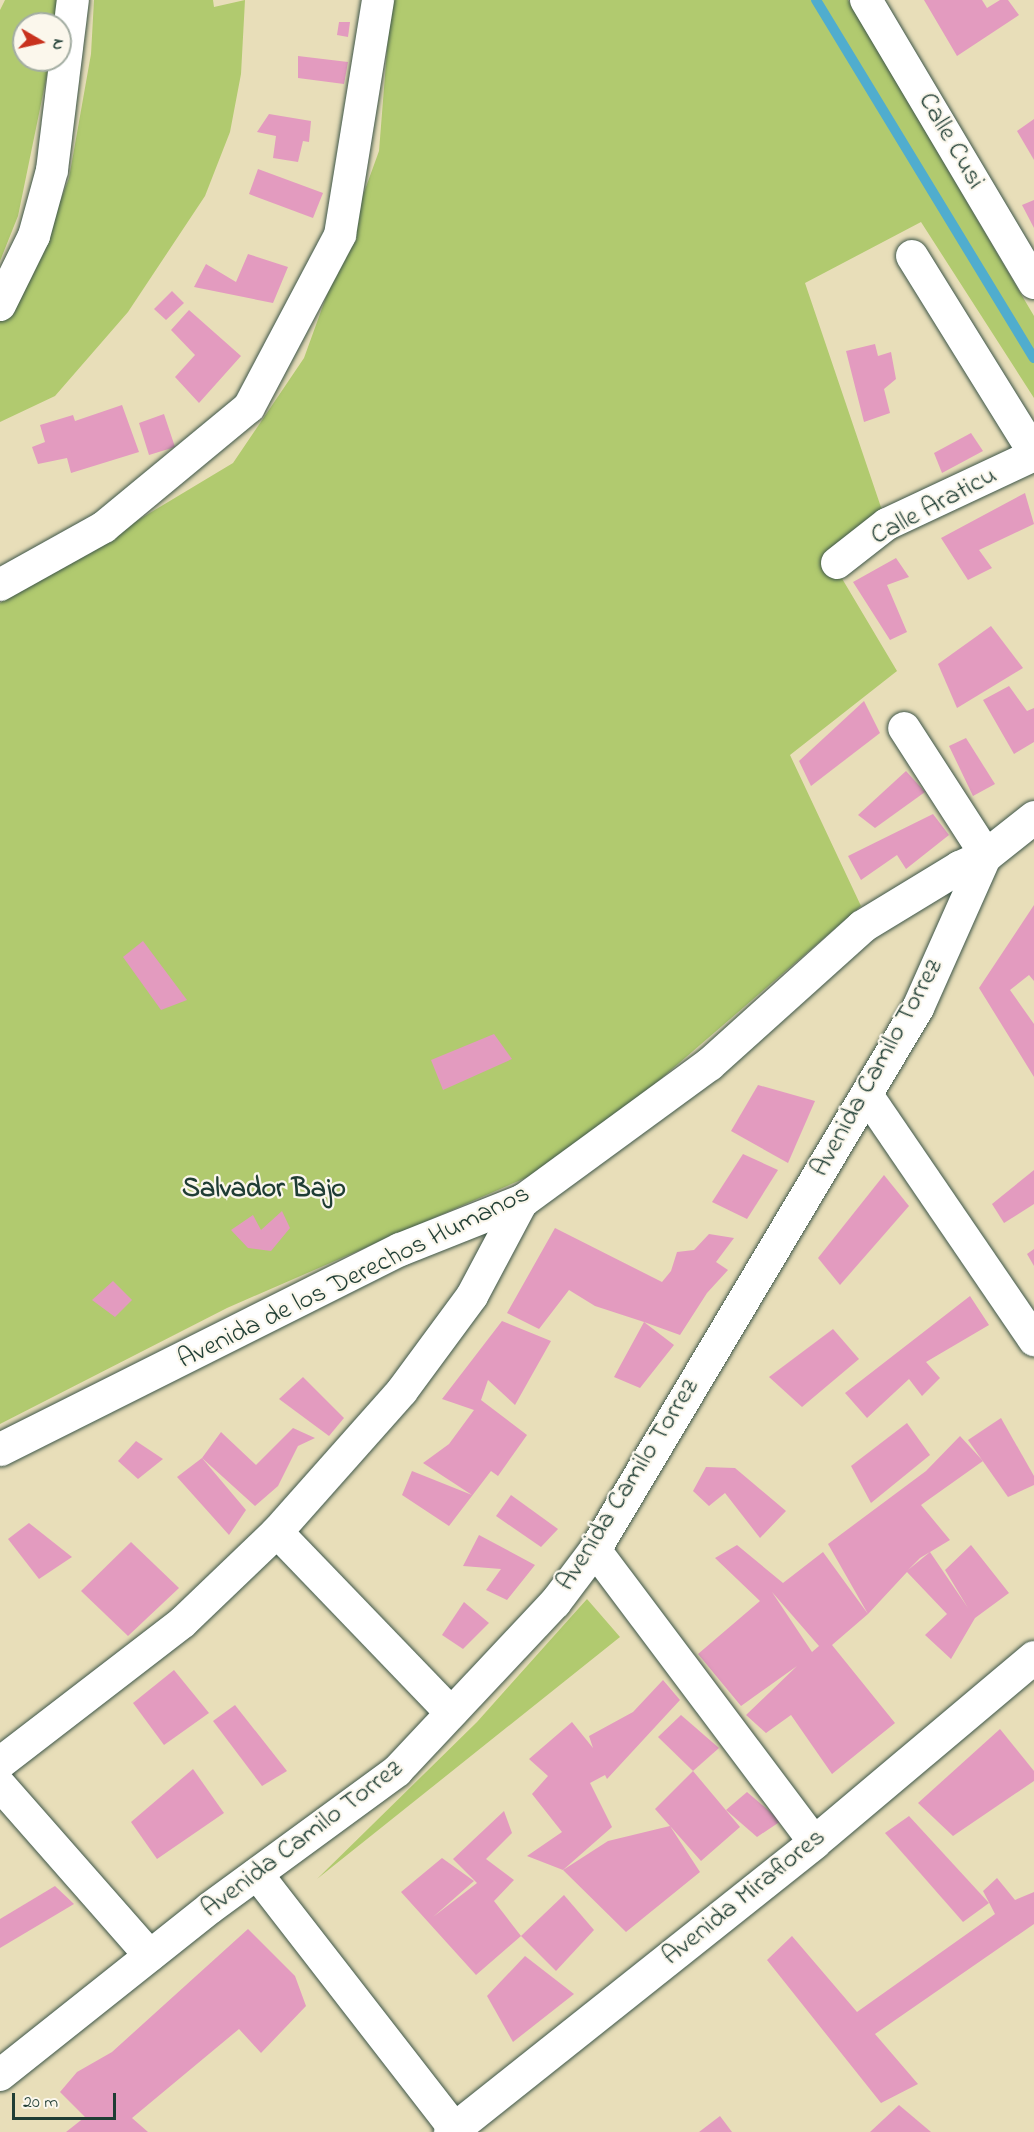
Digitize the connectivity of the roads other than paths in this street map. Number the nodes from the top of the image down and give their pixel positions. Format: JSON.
{"nodes":[{"id":1,"x":73,"y":0,"type":"edge"},
{"id":2,"x":378,"y":0,"type":"edge"},
{"id":3,"x":866,"y":0,"type":"edge"},
{"id":4,"x":912,"y":256,"type":"dead end"},
{"id":5,"x":1034,"y":283,"type":"edge"},
{"id":6,"x":0,"y":305,"type":"edge"},
{"id":7,"x":1034,"y":454,"type":"edge"},
{"id":8,"x":837,"y":563,"type":"dead end"},
{"id":9,"x":0,"y":585,"type":"edge"},
{"id":10,"x":904,"y":728,"type":"dead end"},
{"id":11,"x":1034,"y":817,"type":"edge"},
{"id":12,"x":986,"y":855,"type":"junction"},
{"id":13,"x":867,"y":1095,"type":"junction"},
{"id":14,"x":523,"y":1200,"type":"junction"},
{"id":15,"x":1034,"y":1340,"type":"edge"},
{"id":16,"x":0,"y":1449,"type":"edge"},
{"id":17,"x":277,"y":1532,"type":"junction"},
{"id":18,"x":595,"y":1550,"type":"junction"},
{"id":19,"x":1034,"y":1657,"type":"edge"},
{"id":20,"x":451,"y":1713,"type":"junction"},
{"id":21,"x":0,"y":1763,"type":"edge"},
{"id":22,"x":0,"y":1785,"type":"edge"},
{"id":23,"x":814,"y":1842,"type":"junction"},
{"id":24,"x":257,"y":1874,"type":"junction"},
{"id":25,"x":150,"y":1956,"type":"junction"},
{"id":26,"x":0,"y":2075,"type":"edge"},
{"id":27,"x":452,"y":2130,"type":"edge"}],
"edges":[{"from":1,"to":6,"type":"street"},
{"from":2,"to":9,"type":"street"},
{"from":3,"to":5,"type":"street","name":"Calle Cusi"},
{"from":4,"to":7,"type":"street"},
{"from":7,"to":8,"type":"street","name":"Calle Araticu"},
{"from":10,"to":12,"type":"street"},
{"from":11,"to":12,"type":"street","name":"Avenida de los Derechos Humanos"},
{"from":12,"to":13,"type":"street","name":"Avenida Camilo Torrez"},
{"from":12,"to":14,"type":"street","name":"Avenida de los Derechos Humanos"},
{"from":13,"to":15,"type":"street"},
{"from":13,"to":18,"type":"street","name":"Avenida Camilo Torrez"},
{"from":14,"to":16,"type":"street","name":"Avenida de los Derechos Humanos"},
{"from":14,"to":17,"type":"street"},
{"from":17,"to":20,"type":"street"},
{"from":17,"to":21,"type":"street"},
{"from":18,"to":20,"type":"street","name":"Avenida Camilo Torrez"},
{"from":18,"to":23,"type":"street"},
{"from":19,"to":23,"type":"street","name":"Avenida Miraflores"},
{"from":20,"to":24,"type":"street","name":"Avenida Camilo Torrez"},
{"from":22,"to":25,"type":"street"},
{"from":23,"to":27,"type":"street","name":"Avenida Miraflores"},
{"from":24,"to":25,"type":"street","name":"Avenida Camilo Torrez"},
{"from":24,"to":27,"type":"street"},
{"from":25,"to":26,"type":"street","name":"Avenida Camilo Torrez"}]}
